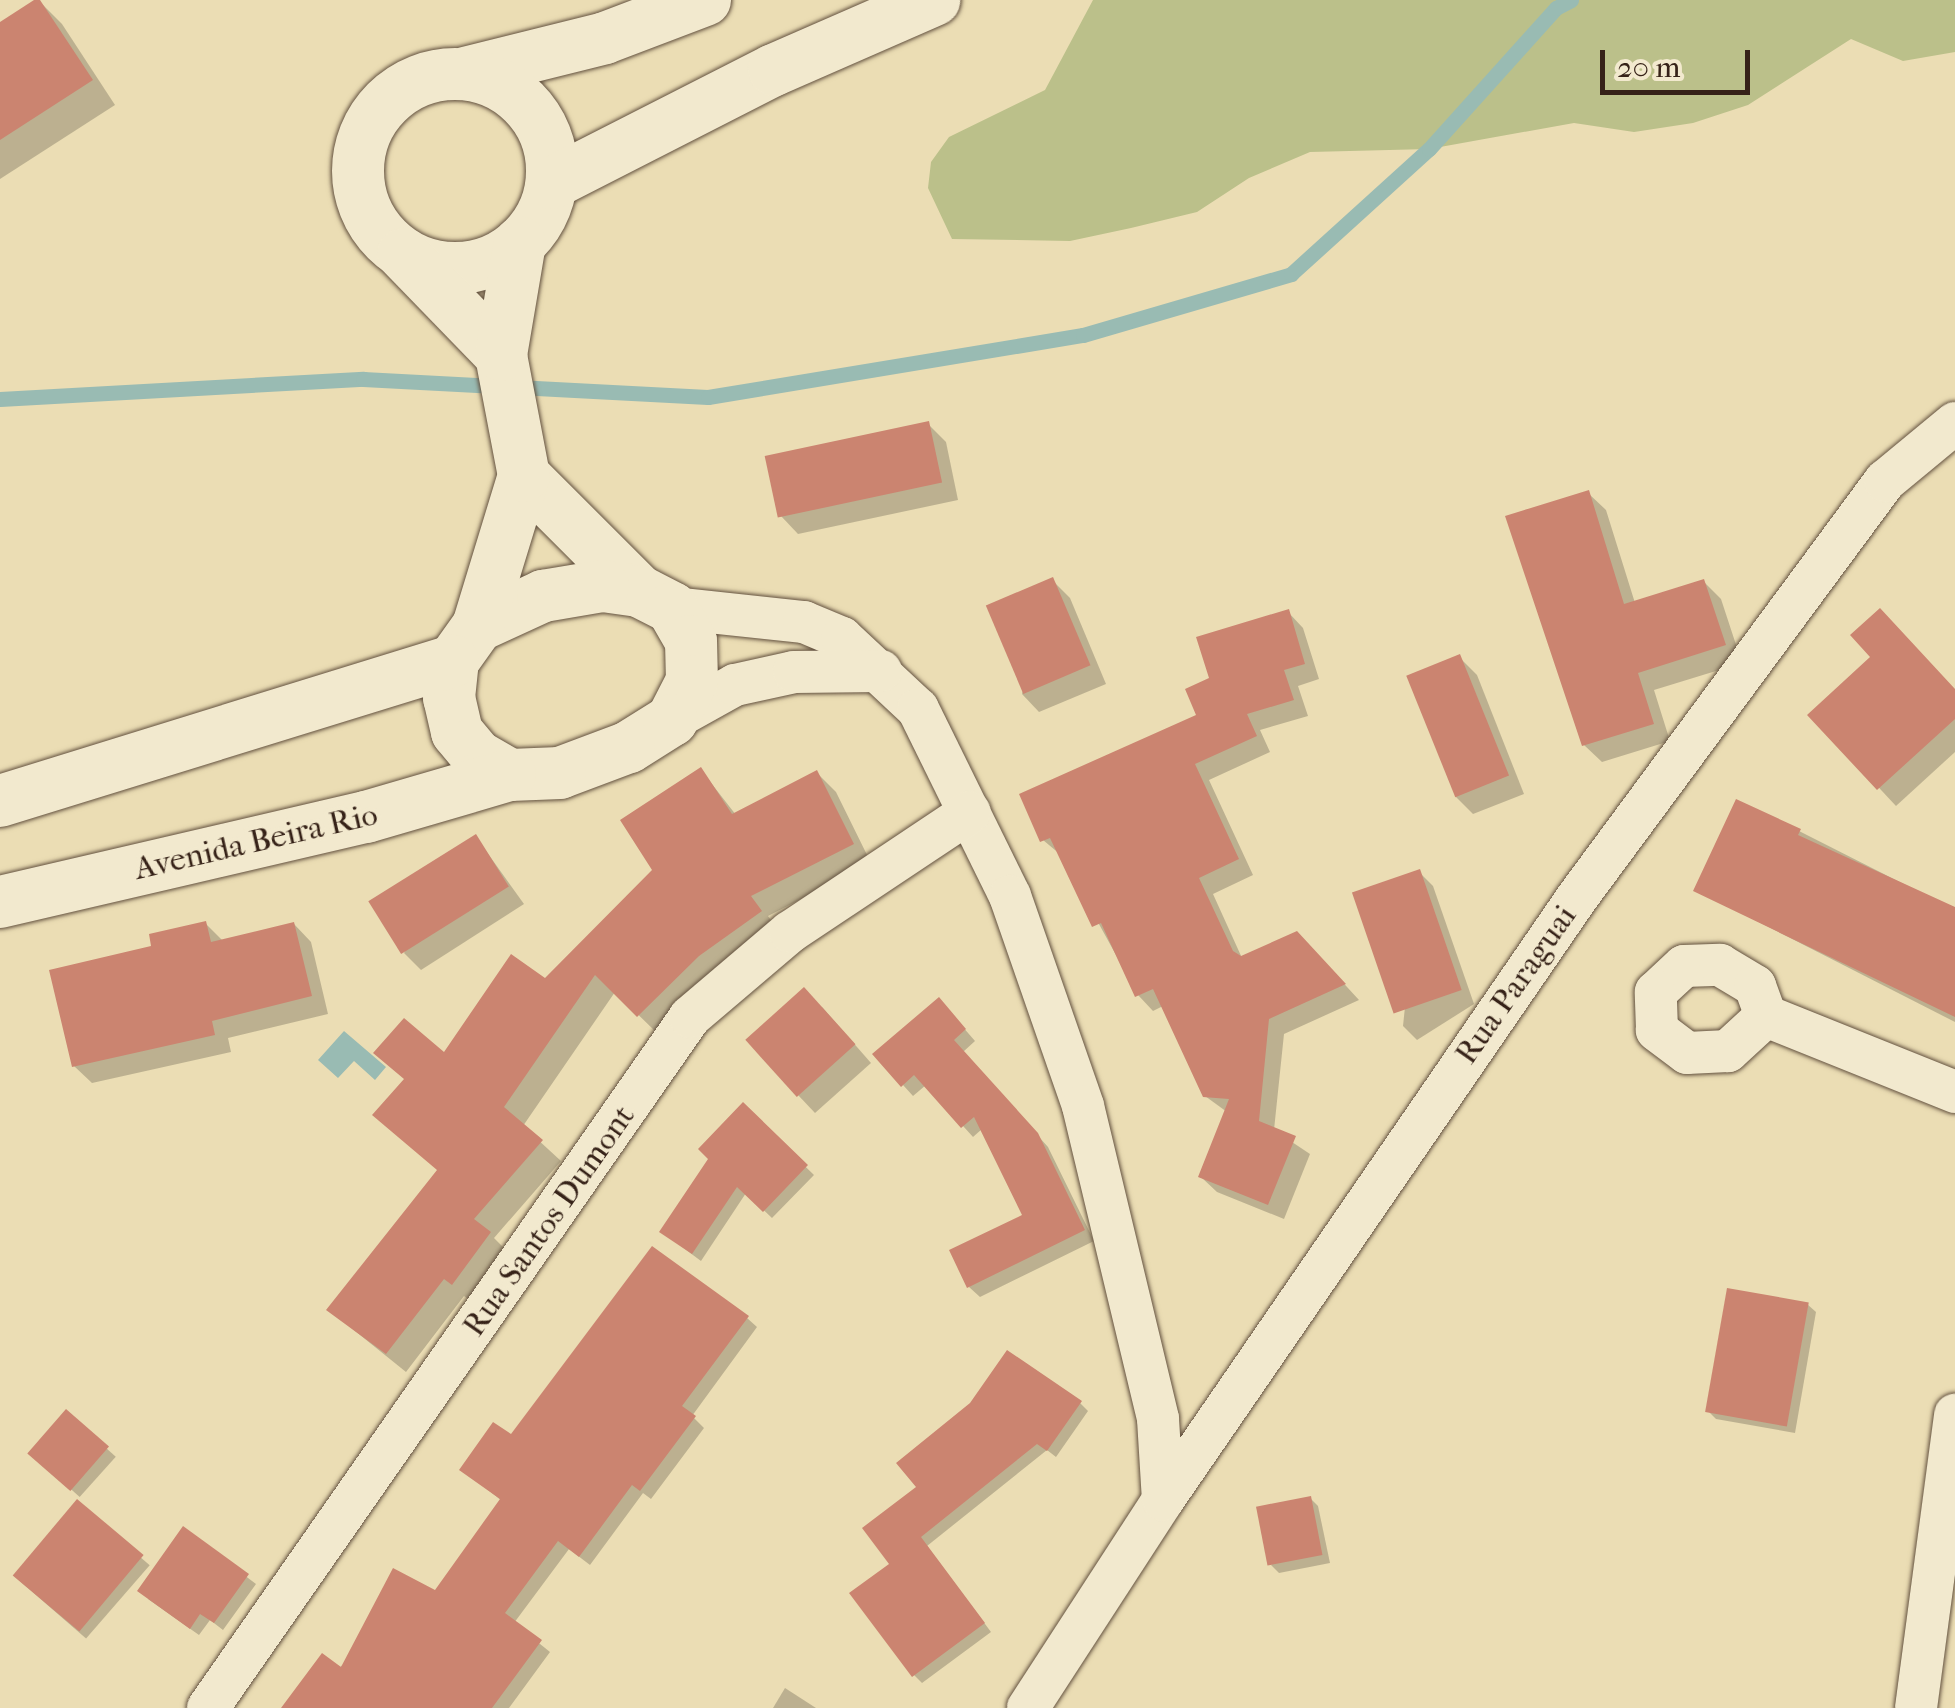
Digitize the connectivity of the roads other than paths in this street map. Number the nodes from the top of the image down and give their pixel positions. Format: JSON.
{"nodes":[{"id":1,"x":705,"y":0,"type":"edge"},
{"id":2,"x":934,"y":0,"type":"edge"},
{"id":3,"x":465,"y":73,"type":"junction"},
{"id":4,"x":552,"y":183,"type":"junction"},
{"id":5,"x":520,"y":244,"type":"junction"},
{"id":6,"x":403,"y":254,"type":"junction"},
{"id":7,"x":501,"y":357,"type":"junction"},
{"id":8,"x":1955,"y":422,"type":"edge"},
{"id":9,"x":524,"y":472,"type":"junction"},
{"id":10,"x":655,"y":599,"type":"junction"},
{"id":11,"x":465,"y":644,"type":"junction"},
{"id":12,"x":881,"y":671,"type":"junction"},
{"id":13,"x":672,"y":720,"type":"junction"},
{"id":14,"x":510,"y":775,"type":"junction"},
{"id":15,"x":0,"y":800,"type":"edge"},
{"id":16,"x":970,"y":812,"type":"junction"},
{"id":17,"x":0,"y":902,"type":"edge"},
{"id":18,"x":1766,"y":1016,"type":"dead end"},
{"id":19,"x":1955,"y":1092,"type":"edge"},
{"id":20,"x":1955,"y":1415,"type":"edge"},
{"id":21,"x":1163,"y":1500,"type":"junction"},
{"id":22,"x":208,"y":1708,"type":"edge"},
{"id":23,"x":1028,"y":1708,"type":"edge"},
{"id":24,"x":1916,"y":1708,"type":"edge"}],
"edges":[{"from":1,"to":3,"type":"street"},
{"from":2,"to":4,"type":"street"},
{"from":3,"to":4,"type":"street"},
{"from":3,"to":6,"type":"street"},
{"from":4,"to":5,"type":"street"},
{"from":5,"to":6,"type":"street"},
{"from":5,"to":7,"type":"street"},
{"from":6,"to":7,"type":"street"},
{"from":7,"to":9,"type":"street"},
{"from":8,"to":21,"type":"street","name":"Rua Paraguai"},
{"from":9,"to":10,"type":"street"},
{"from":9,"to":11,"type":"street"},
{"from":10,"to":11,"type":"street"},
{"from":10,"to":12,"type":"street"},
{"from":10,"to":13,"type":"street"},
{"from":11,"to":14,"type":"street"},
{"from":11,"to":15,"type":"street"},
{"from":12,"to":13,"type":"street"},
{"from":12,"to":16,"type":"street"},
{"from":13,"to":14,"type":"street"},
{"from":14,"to":17,"type":"street","name":"Avenida Beira Rio"},
{"from":16,"to":21,"type":"street"},
{"from":16,"to":22,"type":"street","name":"Rua Santos Dumont"},
{"from":18,"to":19,"type":"street"},
{"from":20,"to":24,"type":"street"},
{"from":21,"to":23,"type":"street","name":"Rua Paraguai"}]}
